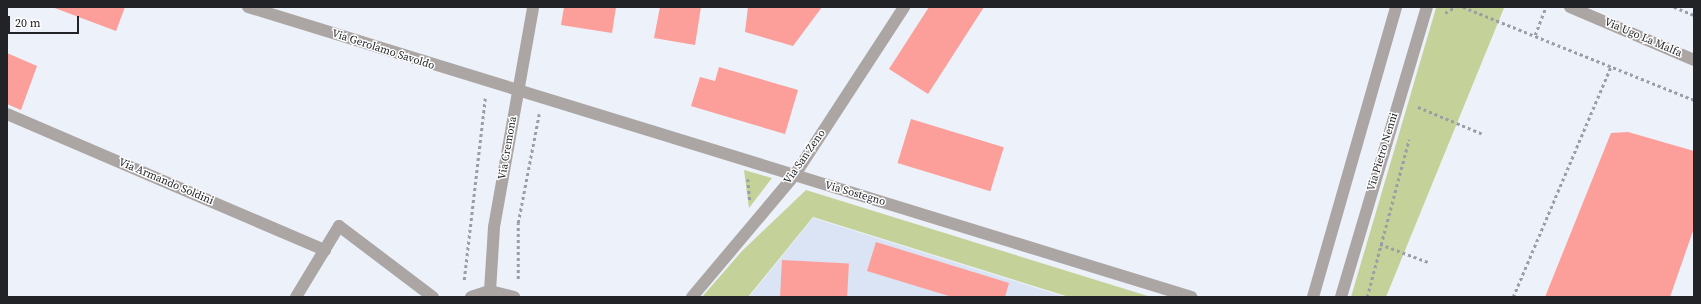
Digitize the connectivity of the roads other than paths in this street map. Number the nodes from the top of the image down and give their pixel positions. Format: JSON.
{"nodes":[{"id":1,"x":248,"y":7,"type":"edge"},
{"id":2,"x":533,"y":7,"type":"edge"},
{"id":3,"x":904,"y":7,"type":"edge"},
{"id":4,"x":1396,"y":7,"type":"edge"},
{"id":5,"x":1426,"y":7,"type":"edge"},
{"id":6,"x":1570,"y":7,"type":"edge"},
{"id":7,"x":1694,"y":60,"type":"edge"},
{"id":8,"x":519,"y":89,"type":"junction"},
{"id":9,"x":7,"y":114,"type":"edge"},
{"id":10,"x":794,"y":176,"type":"junction"},
{"id":11,"x":325,"y":250,"type":"junction"},
{"id":12,"x":490,"y":291,"type":"junction"},
{"id":13,"x":296,"y":297,"type":"edge"},
{"id":14,"x":433,"y":297,"type":"edge"},
{"id":15,"x":471,"y":297,"type":"edge"},
{"id":16,"x":514,"y":297,"type":"edge"},
{"id":17,"x":692,"y":297,"type":"edge"},
{"id":18,"x":1191,"y":297,"type":"edge"},
{"id":19,"x":1313,"y":297,"type":"edge"},
{"id":20,"x":1341,"y":297,"type":"edge"}],
"edges":[{"from":1,"to":8,"type":"street","name":"Via Gerolamo Savoldo"},
{"from":2,"to":8,"type":"street","name":"Via Cremona"},
{"from":3,"to":10,"type":"street","name":"Via San Zeno"},
{"from":4,"to":19,"type":"street"},
{"from":5,"to":20,"type":"street","name":"Via Pietro Nenni"},
{"from":6,"to":7,"type":"street","name":"Via Ugo La Malfa"},
{"from":8,"to":10,"type":"street","name":"Via Sostegno"},
{"from":8,"to":12,"type":"street","name":"Via Cremona"},
{"from":9,"to":11,"type":"street","name":"Via Armando Soldini"},
{"from":10,"to":17,"type":"street","name":"Via San Zeno"},
{"from":10,"to":18,"type":"street","name":"Via Sostegno"},
{"from":11,"to":13,"type":"street"},
{"from":11,"to":14,"type":"street"},
{"from":12,"to":15,"type":"street"},
{"from":12,"to":16,"type":"street"}]}
